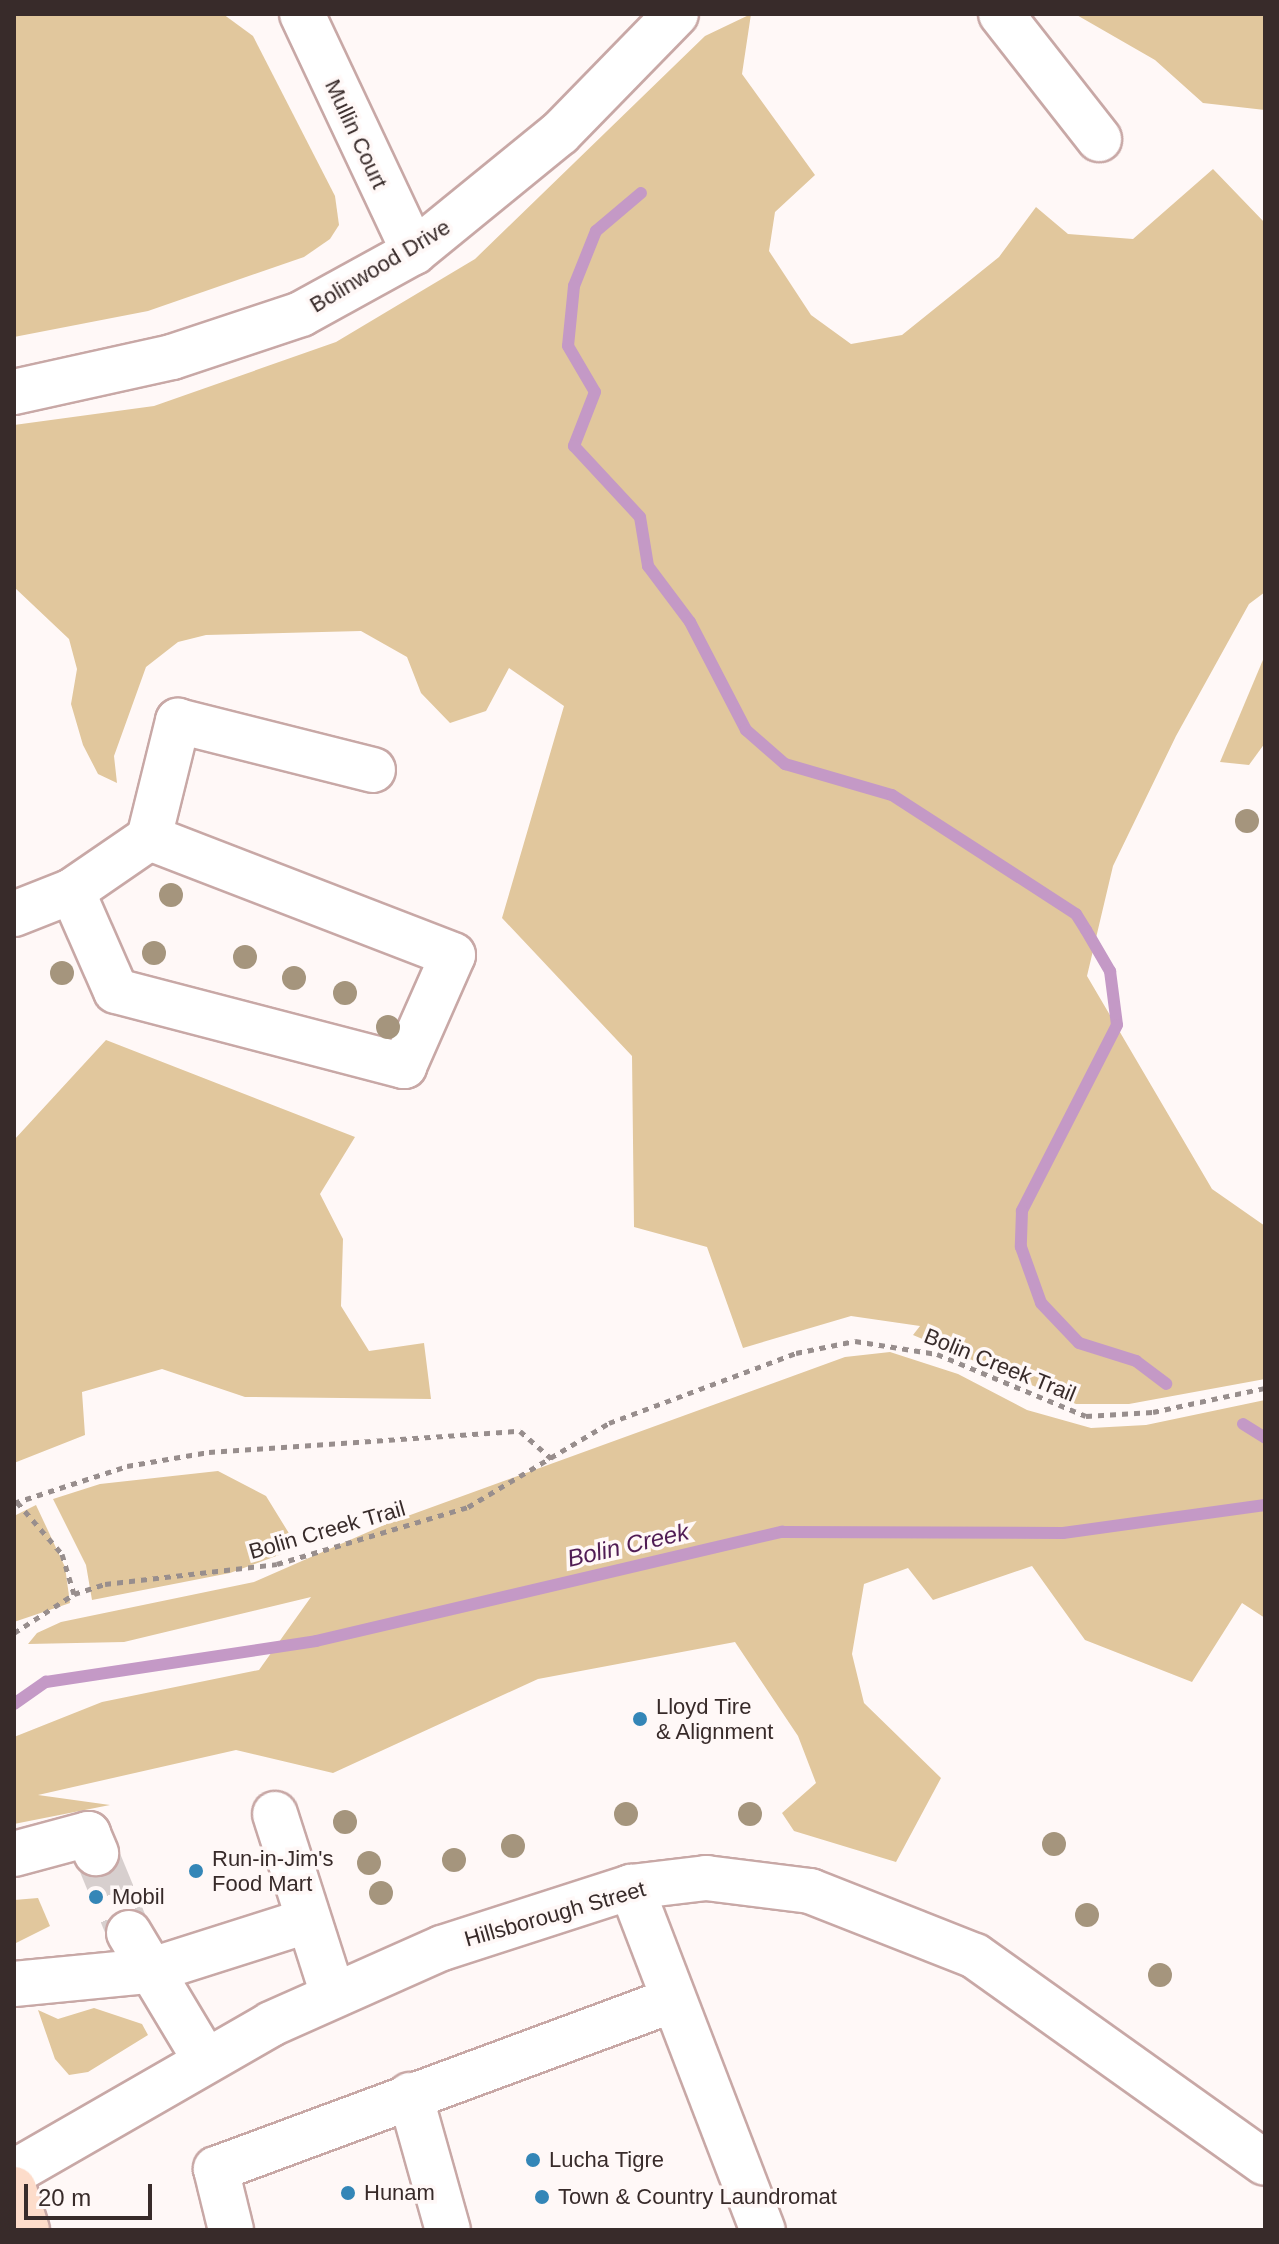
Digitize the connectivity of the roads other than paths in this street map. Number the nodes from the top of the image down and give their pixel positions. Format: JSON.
{"nodes":[{"id":1,"x":302,"y":14,"type":"edge"},
{"id":2,"x":676,"y":14,"type":"edge"},
{"id":3,"x":1001,"y":14,"type":"edge"},
{"id":4,"x":1099,"y":139,"type":"dead end"},
{"id":5,"x":414,"y":252,"type":"junction"},
{"id":6,"x":14,"y":392,"type":"edge"},
{"id":7,"x":373,"y":770,"type":"dead end"},
{"id":8,"x":149,"y":838,"type":"junction"},
{"id":9,"x":72,"y":891,"type":"junction"},
{"id":10,"x":14,"y":914,"type":"edge"},
{"id":11,"x":275,"y":1814,"type":"dead end"},
{"id":12,"x":96,"y":1853,"type":"tunnel mouth"},
{"id":13,"x":14,"y":1854,"type":"edge"},
{"id":14,"x":631,"y":1887,"type":"junction"},
{"id":15,"x":307,"y":1921,"type":"junction"},
{"id":16,"x":129,"y":1933,"type":"tunnel mouth"},
{"id":17,"x":149,"y":1971,"type":"junction"},
{"id":18,"x":14,"y":1984,"type":"edge"},
{"id":19,"x":333,"y":1995,"type":"junction"},
{"id":20,"x":669,"y":2001,"type":"junction"},
{"id":21,"x":206,"y":2061,"type":"junction"},
{"id":22,"x":410,"y":2095,"type":"junction"},
{"id":23,"x":1265,"y":2163,"type":"edge"},
{"id":24,"x":14,"y":2172,"type":"edge"},
{"id":25,"x":14,"y":2189,"type":"edge"},
{"id":26,"x":27,"y":2230,"type":"edge"},
{"id":27,"x":231,"y":2230,"type":"edge"},
{"id":28,"x":448,"y":2230,"type":"edge"},
{"id":29,"x":763,"y":2230,"type":"edge"}],
"edges":[{"from":1,"to":5,"type":"street","name":"Mullin Court"},
{"from":2,"to":5,"type":"street","name":"Bolinwood Drive"},
{"from":3,"to":4,"type":"street"},
{"from":5,"to":6,"type":"street","name":"Bolinwood Drive"},
{"from":7,"to":8,"type":"street"},
{"from":8,"to":9,"type":"street"},
{"from":8,"to":9,"type":"street"},
{"from":9,"to":10,"type":"street"},
{"from":11,"to":15,"type":"street"},
{"from":12,"to":13,"type":"street"},
{"from":14,"to":19,"type":"street","name":"Hillsborough Street"},
{"from":14,"to":20,"type":"street"},
{"from":14,"to":23,"type":"street","name":"Hillsborough Street"},
{"from":15,"to":17,"type":"street"},
{"from":15,"to":19,"type":"street"},
{"from":16,"to":17,"type":"street"},
{"from":17,"to":18,"type":"street"},
{"from":17,"to":21,"type":"street"},
{"from":19,"to":21,"type":"street","name":"Hillsborough Street"},
{"from":20,"to":22,"type":"street"},
{"from":20,"to":29,"type":"street"},
{"from":21,"to":24,"type":"street","name":"Hillsborough Street"},
{"from":22,"to":27,"type":"street"},
{"from":22,"to":28,"type":"street"},
{"from":25,"to":26,"type":"main road"}]}
